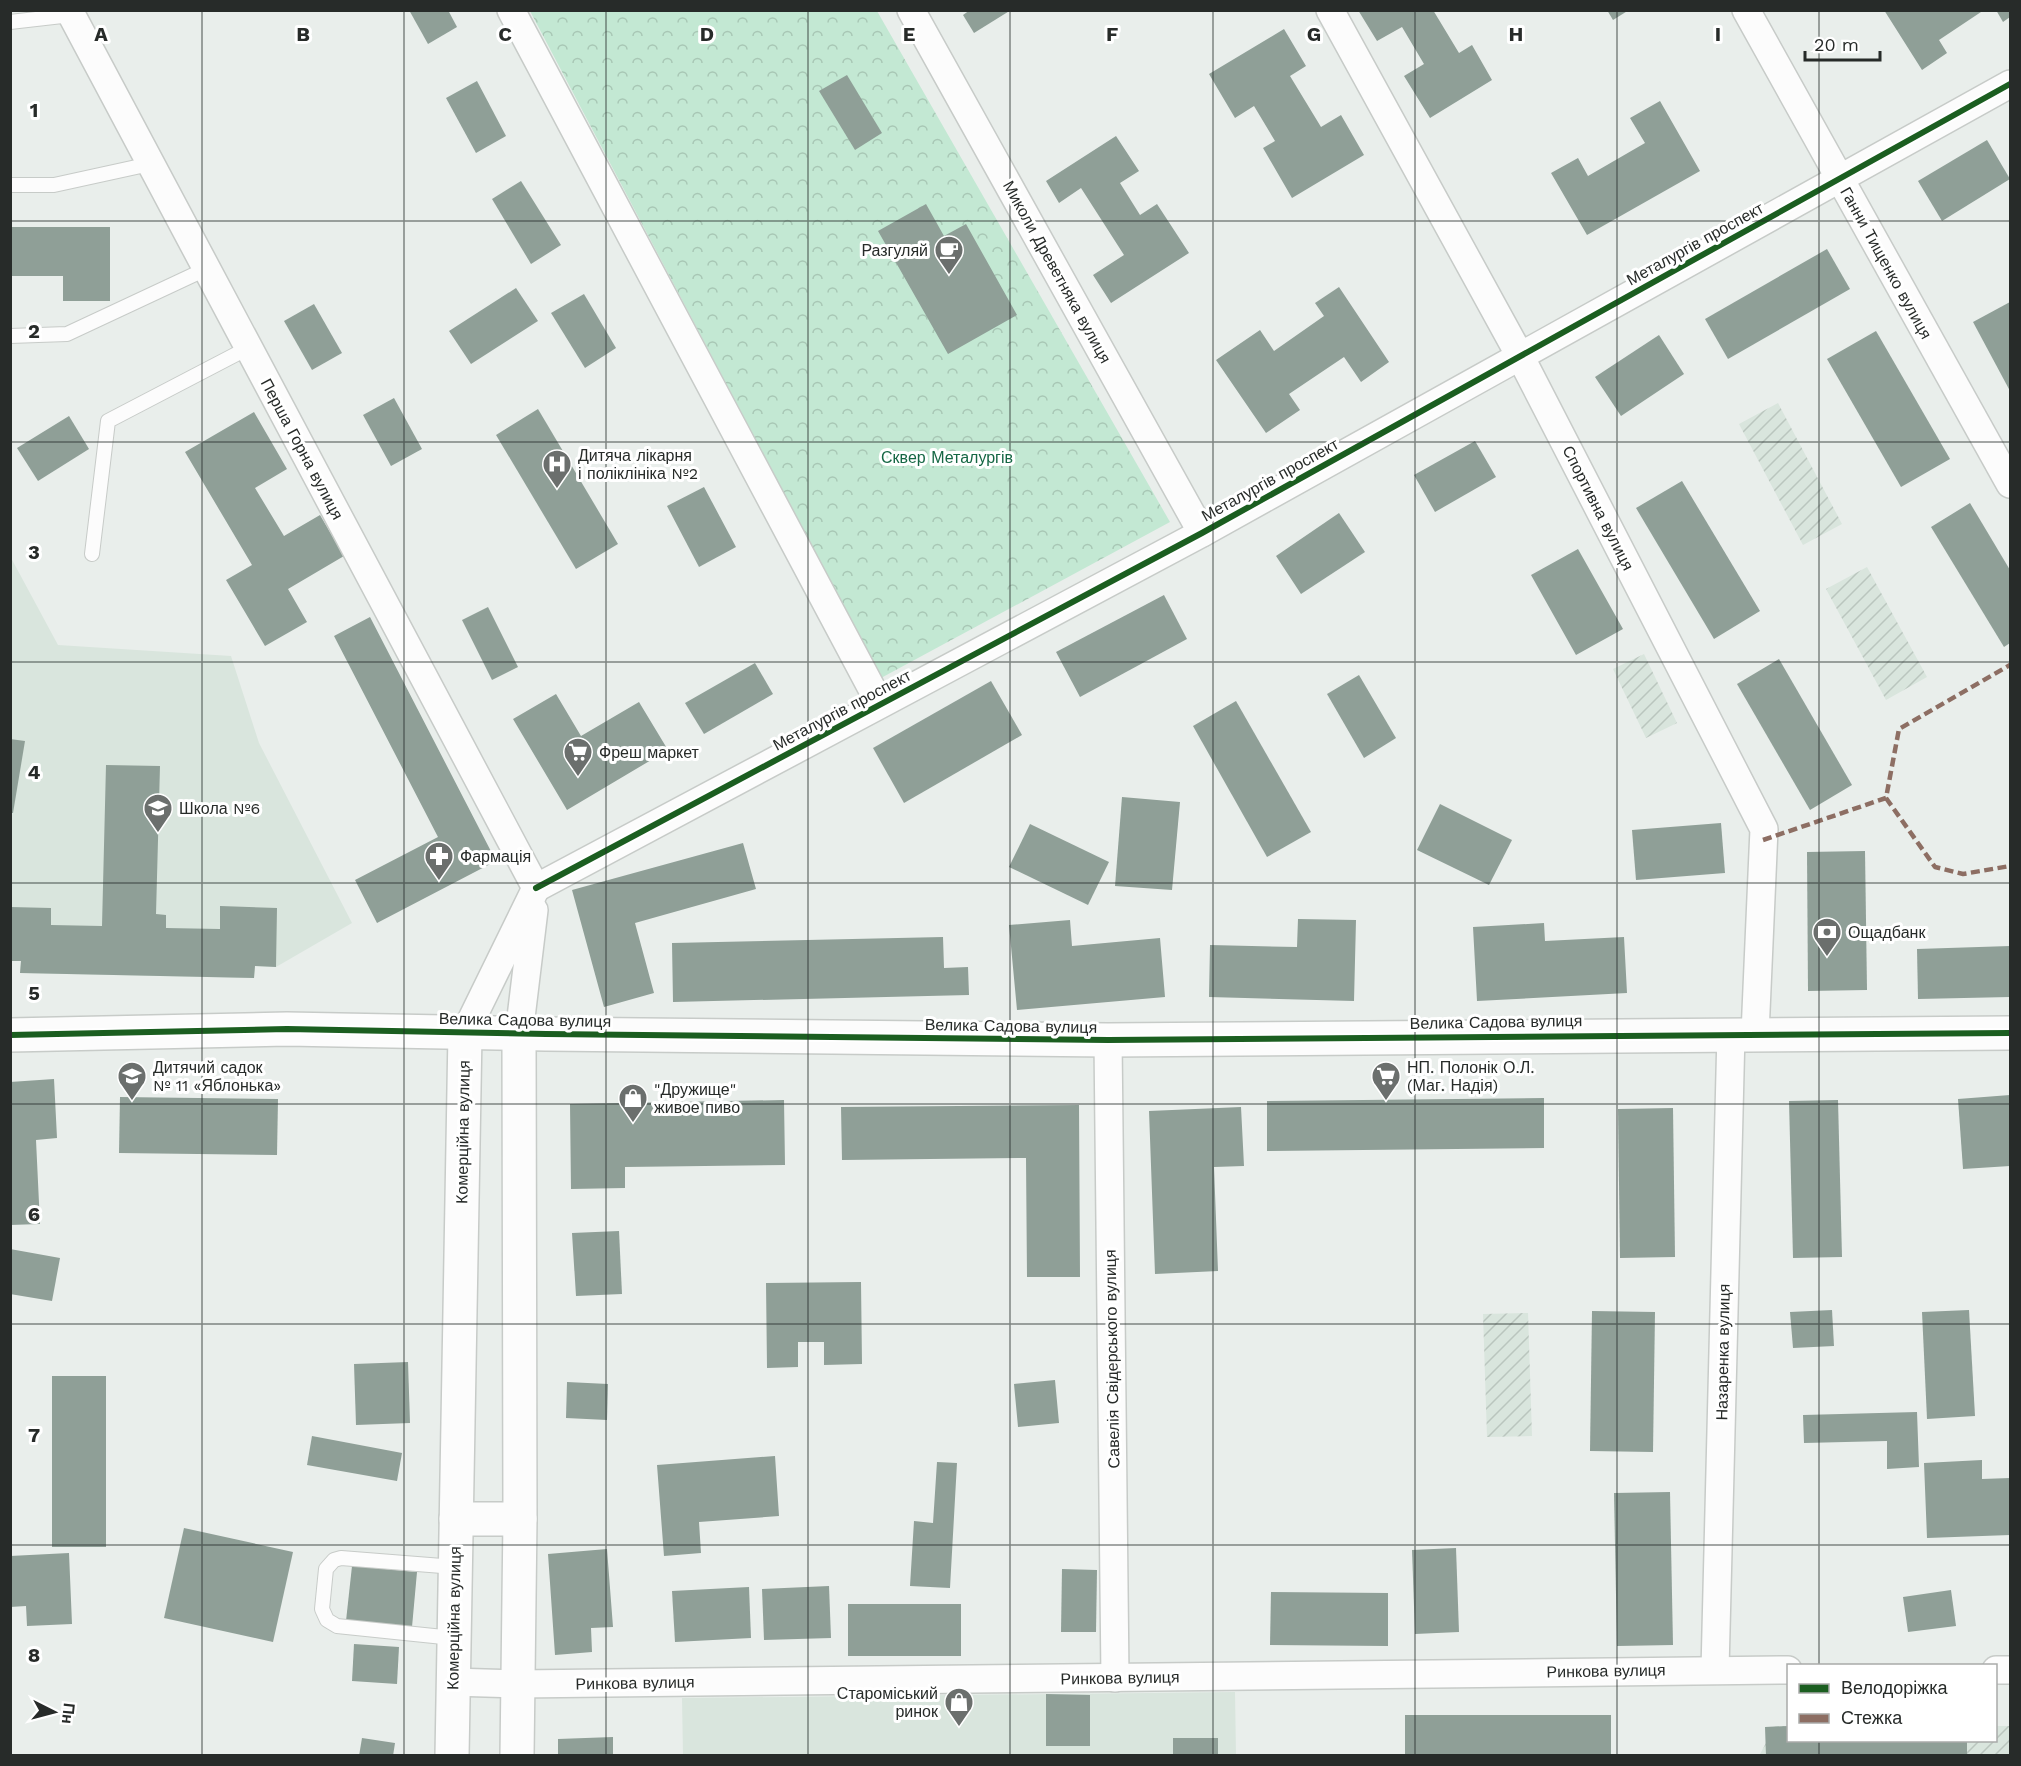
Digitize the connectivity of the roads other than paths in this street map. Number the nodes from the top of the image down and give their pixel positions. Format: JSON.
{"nodes":[{"id":1,"x":511,"y":10,"type":"edge"},
{"id":2,"x":911,"y":10,"type":"edge"},
{"id":3,"x":1330,"y":10,"type":"edge"},
{"id":4,"x":1746,"y":10,"type":"edge"},
{"id":5,"x":70,"y":13,"type":"edge"},
{"id":6,"x":10,"y":22,"type":"edge"},
{"id":7,"x":2010,"y":84,"type":"edge"},
{"id":8,"x":150,"y":164,"type":"junction"},
{"id":9,"x":1839,"y":179,"type":"junction"},
{"id":10,"x":10,"y":185,"type":"edge"},
{"id":11,"x":206,"y":269,"type":"junction"},
{"id":12,"x":10,"y":336,"type":"edge"},
{"id":13,"x":248,"y":348,"type":"junction"},
{"id":14,"x":1520,"y":356,"type":"junction"},
{"id":15,"x":2010,"y":484,"type":"edge"},
{"id":16,"x":1202,"y":533,"type":"junction"},
{"id":17,"x":92,"y":554,"type":"dead end"},
{"id":18,"x":880,"y":704,"type":"junction"},
{"id":19,"x":536,"y":888,"type":"junction"},
{"id":20,"x":465,"y":1033,"type":"junction"},
{"id":21,"x":1743,"y":1033,"type":"junction"},
{"id":22,"x":2010,"y":1033,"type":"edge"},
{"id":23,"x":519,"y":1034,"type":"junction"},
{"id":24,"x":10,"y":1035,"type":"edge"},
{"id":25,"x":1108,"y":1040,"type":"junction"},
{"id":26,"x":456,"y":1519,"type":"junction"},
{"id":27,"x":520,"y":1519,"type":"junction"},
{"id":28,"x":455,"y":1567,"type":"junction"},
{"id":29,"x":453,"y":1638,"type":"junction"},
{"id":30,"x":1715,"y":1670,"type":"junction"},
{"id":31,"x":1787,"y":1670,"type":"edge"},
{"id":32,"x":1115,"y":1678,"type":"junction"},
{"id":33,"x":453,"y":1682,"type":"junction"},
{"id":34,"x":517,"y":1684,"type":"junction"},
{"id":35,"x":452,"y":1755,"type":"edge"},
{"id":36,"x":517,"y":1755,"type":"edge"}],
"edges":[{"from":1,"to":18,"type":"street"},
{"from":2,"to":16,"type":"street","name":"Миколи Древетняка вулиця"},
{"from":3,"to":14,"type":"street","name":"Спортивна вулиця"},
{"from":4,"to":9,"type":"street","name":"Ганни Тищенко вулиця"},
{"from":5,"to":6,"type":"lane"},
{"from":5,"to":8,"type":"street","name":"Перша Горна вулиця"},
{"from":7,"to":9,"type":"street","name":"Металургів проспект"},
{"from":8,"to":10,"type":"lane"},
{"from":8,"to":11,"type":"street","name":"Перша Горна вулиця"},
{"from":9,"to":14,"type":"street","name":"Металургів проспект"},
{"from":9,"to":15,"type":"street","name":"Ганни Тищенко вулиця"},
{"from":11,"to":12,"type":"lane"},
{"from":11,"to":13,"type":"street","name":"Перша Горна вулиця"},
{"from":13,"to":17,"type":"lane"},
{"from":13,"to":19,"type":"street","name":"Перша Горна вулиця"},
{"from":14,"to":16,"type":"street","name":"Металургів проспект"},
{"from":14,"to":21,"type":"street","name":"Спортивна вулиця"},
{"from":16,"to":18,"type":"street","name":"Металургів проспект"},
{"from":18,"to":19,"type":"street","name":"Металургів проспект"},
{"from":19,"to":20,"type":"street","name":"Комерційна вулиця"},
{"from":19,"to":23,"type":"street"},
{"from":20,"to":23,"type":"street","name":"Велика Садова вулиця"},
{"from":20,"to":24,"type":"street","name":"Велика Садова вулиця"},
{"from":20,"to":26,"type":"street","name":"Комерційна вулиця"},
{"from":21,"to":22,"type":"street","name":"Велика Садова вулиця"},
{"from":21,"to":25,"type":"street","name":"Велика Садова вулиця"},
{"from":21,"to":30,"type":"street","name":"Назаренка вулиця"},
{"from":23,"to":25,"type":"street","name":"Велика Садова вулиця"},
{"from":23,"to":27,"type":"street"},
{"from":25,"to":32,"type":"street","name":"Савелія Свідерського вулиця"},
{"from":26,"to":27,"type":"street"},
{"from":26,"to":28,"type":"street","name":"Комерційна вулиця"},
{"from":27,"to":34,"type":"street"},
{"from":28,"to":29,"type":"street","name":"Комерційна вулиця"},
{"from":28,"to":29,"type":"lane"},
{"from":29,"to":33,"type":"street","name":"Комерційна вулиця"},
{"from":30,"to":31,"type":"street","name":"Ринкова вулиця"},
{"from":30,"to":32,"type":"street","name":"Ринкова вулиця"},
{"from":32,"to":34,"type":"street","name":"Ринкова вулиця"},
{"from":33,"to":34,"type":"street","name":"Ринкова вулиця"},
{"from":33,"to":35,"type":"street","name":"Комерційна вулиця"},
{"from":34,"to":36,"type":"street"}]}
